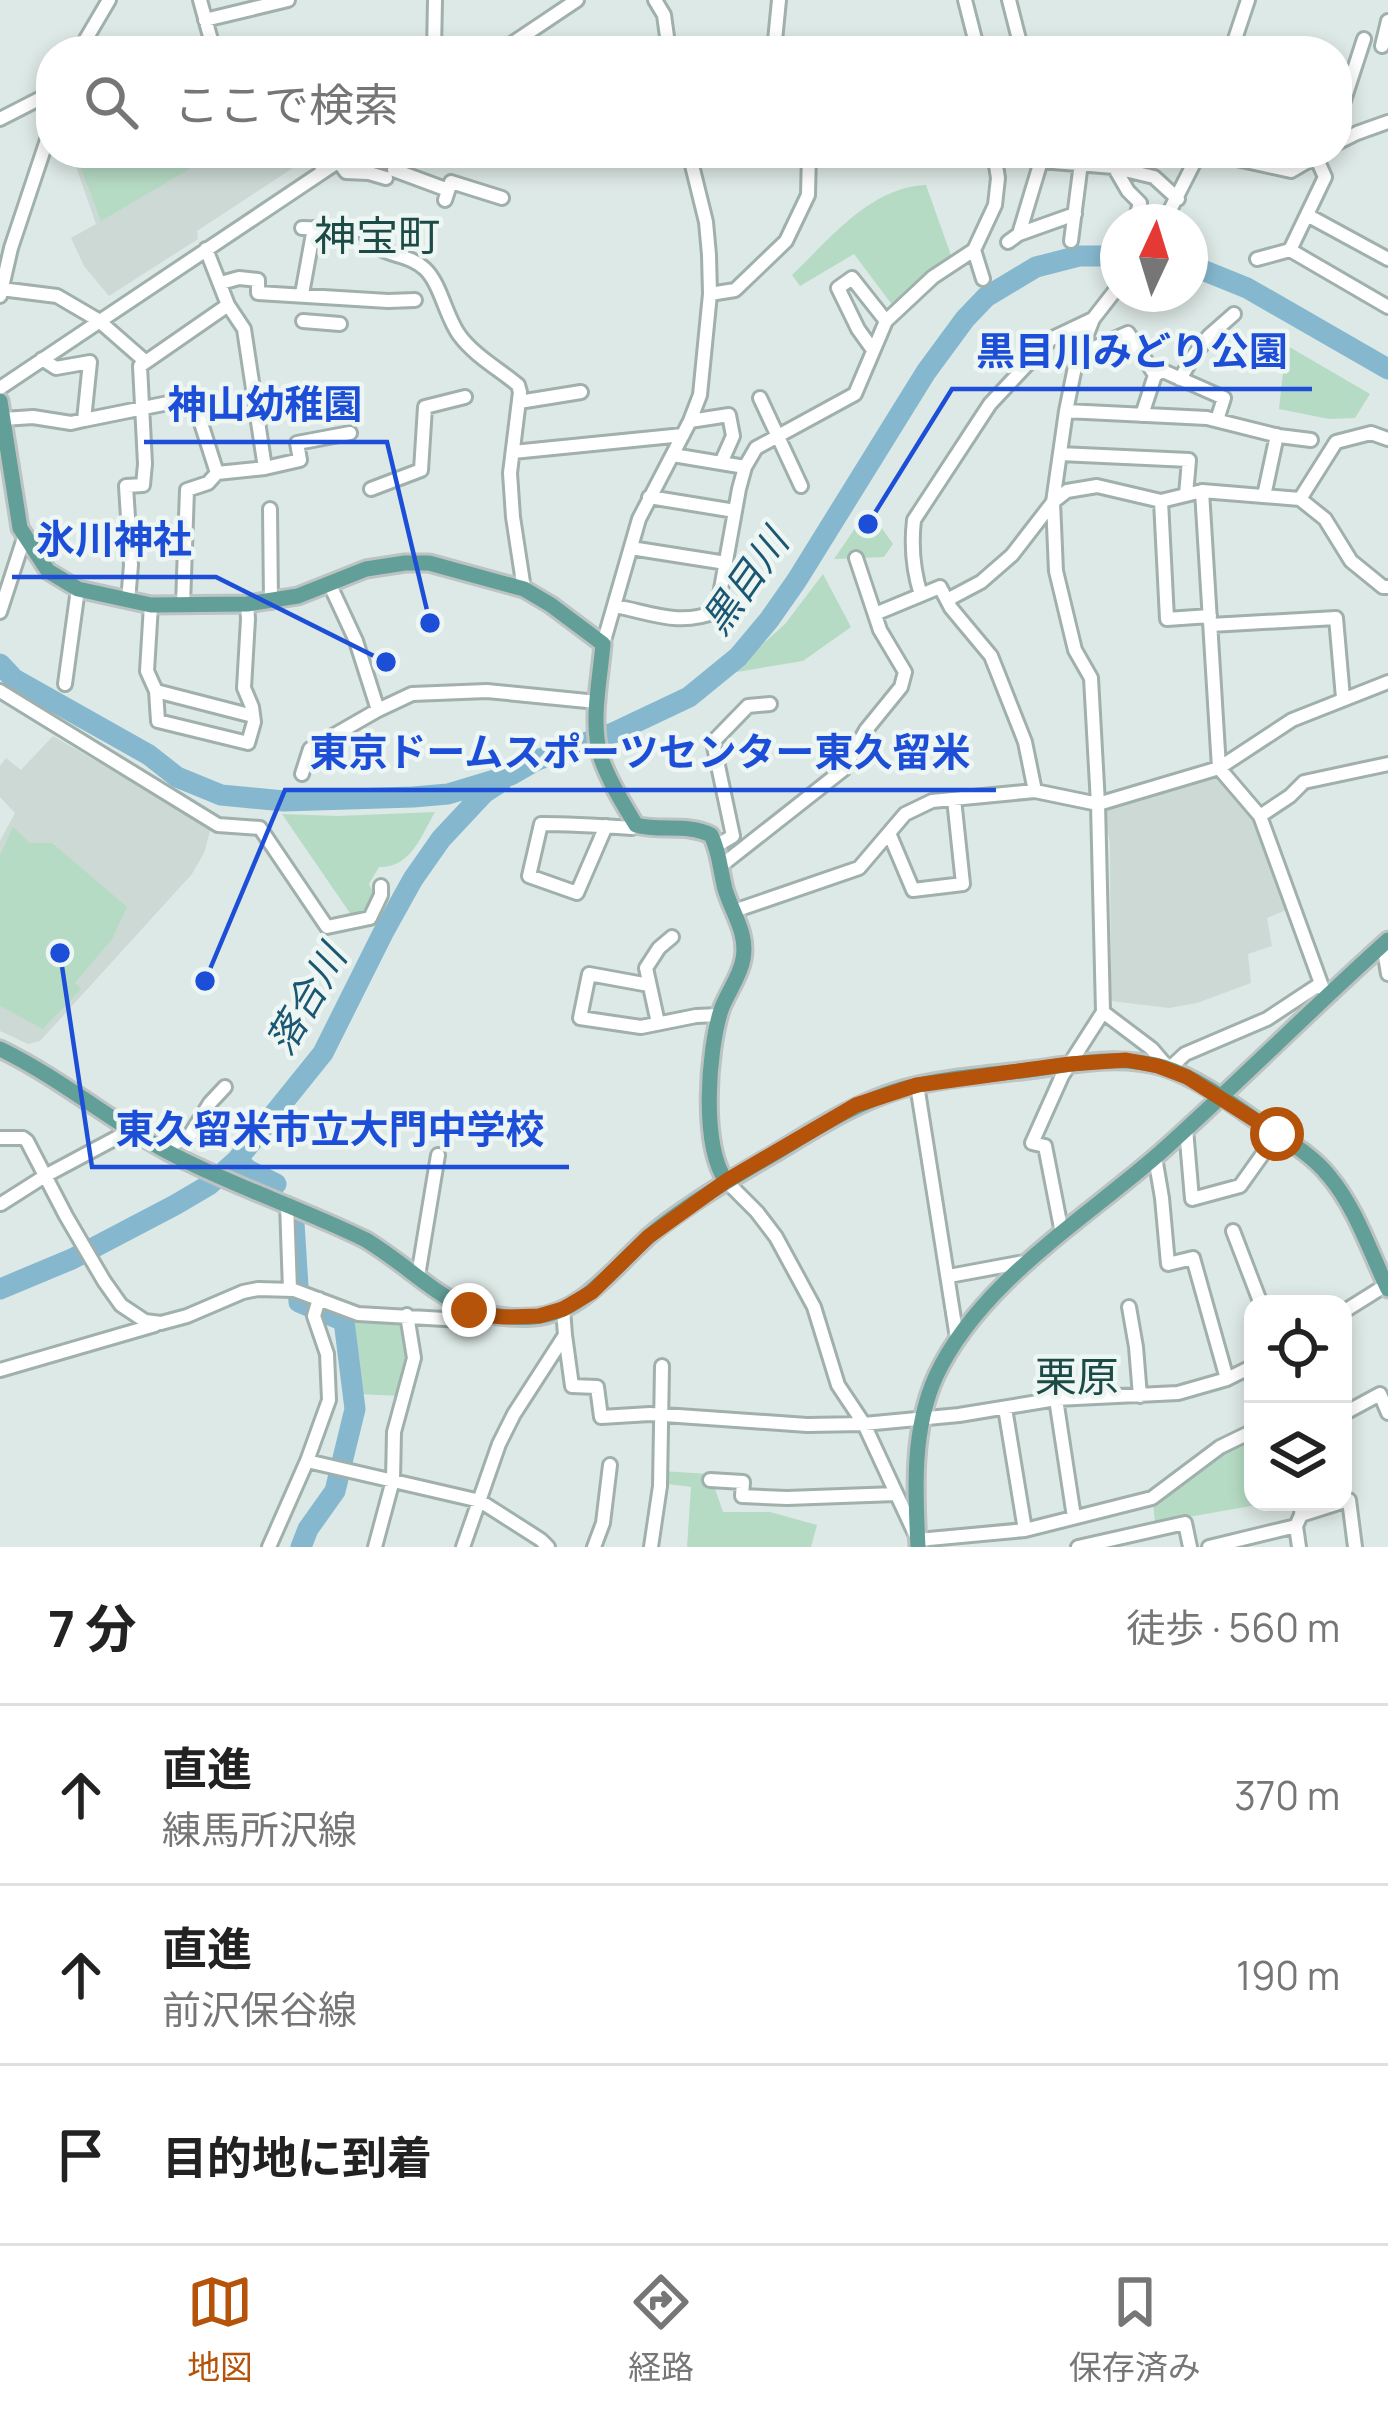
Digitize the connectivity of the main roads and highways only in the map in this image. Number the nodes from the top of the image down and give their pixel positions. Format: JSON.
{"nodes":[{"id":1,"x":1,"y":410,"type":"edge"},
{"id":2,"x":1386,"y":942,"type":"edge"},
{"id":3,"x":0,"y":1049,"type":"edge"},
{"id":4,"x":1220,"y":1097,"type":"junction"},
{"id":5,"x":726,"y":1181,"type":"junction"},
{"id":6,"x":1383,"y":1267,"type":"edge"},
{"id":7,"x":1387,"y":1287,"type":"edge"},
{"id":8,"x":920,"y":1545,"type":"edge"}],
"edges":[{"from":1,"to":5,"type":"main road"},
{"from":2,"to":4,"type":"main road"},
{"from":3,"to":5,"type":"main road"},
{"from":4,"to":5,"type":"main road"},
{"from":4,"to":6,"type":"main road"},
{"from":4,"to":8,"type":"main road"},
{"from":6,"to":7,"type":"main road"}]}
